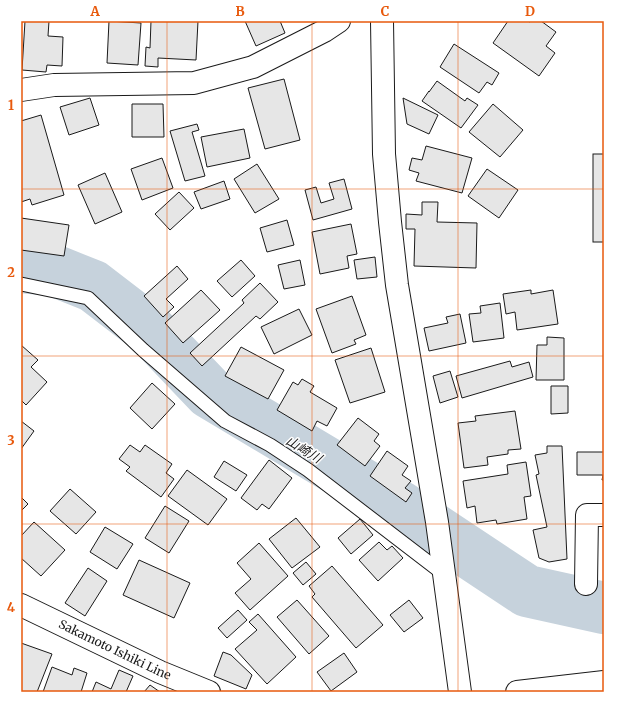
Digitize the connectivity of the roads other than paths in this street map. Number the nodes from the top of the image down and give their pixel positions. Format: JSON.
{"nodes":[{"id":1,"x":339,"y":21,"type":"edge"},
{"id":2,"x":382,"y":21,"type":"edge"},
{"id":3,"x":21,"y":90,"type":"edge"},
{"id":4,"x":21,"y":284,"type":"edge"},
{"id":5,"x":604,"y":515,"type":"edge"},
{"id":6,"x":444,"y":575,"type":"junction"},
{"id":7,"x":586,"y":584,"type":"dead end"},
{"id":8,"x":21,"y":605,"type":"edge"},
{"id":9,"x":604,"y":682,"type":"edge"},
{"id":10,"x":209,"y":692,"type":"edge"},
{"id":11,"x":460,"y":692,"type":"edge"},
{"id":12,"x":517,"y":692,"type":"edge"}],
"edges":[{"from":1,"to":3,"type":"street"},
{"from":2,"to":6,"type":"street"},
{"from":4,"to":6,"type":"lane"},
{"from":5,"to":7,"type":"street"},
{"from":6,"to":11,"type":"street"},
{"from":8,"to":10,"type":"street","name":"Sakamoto Ishiki Line"},
{"from":9,"to":12,"type":"street"}]}
